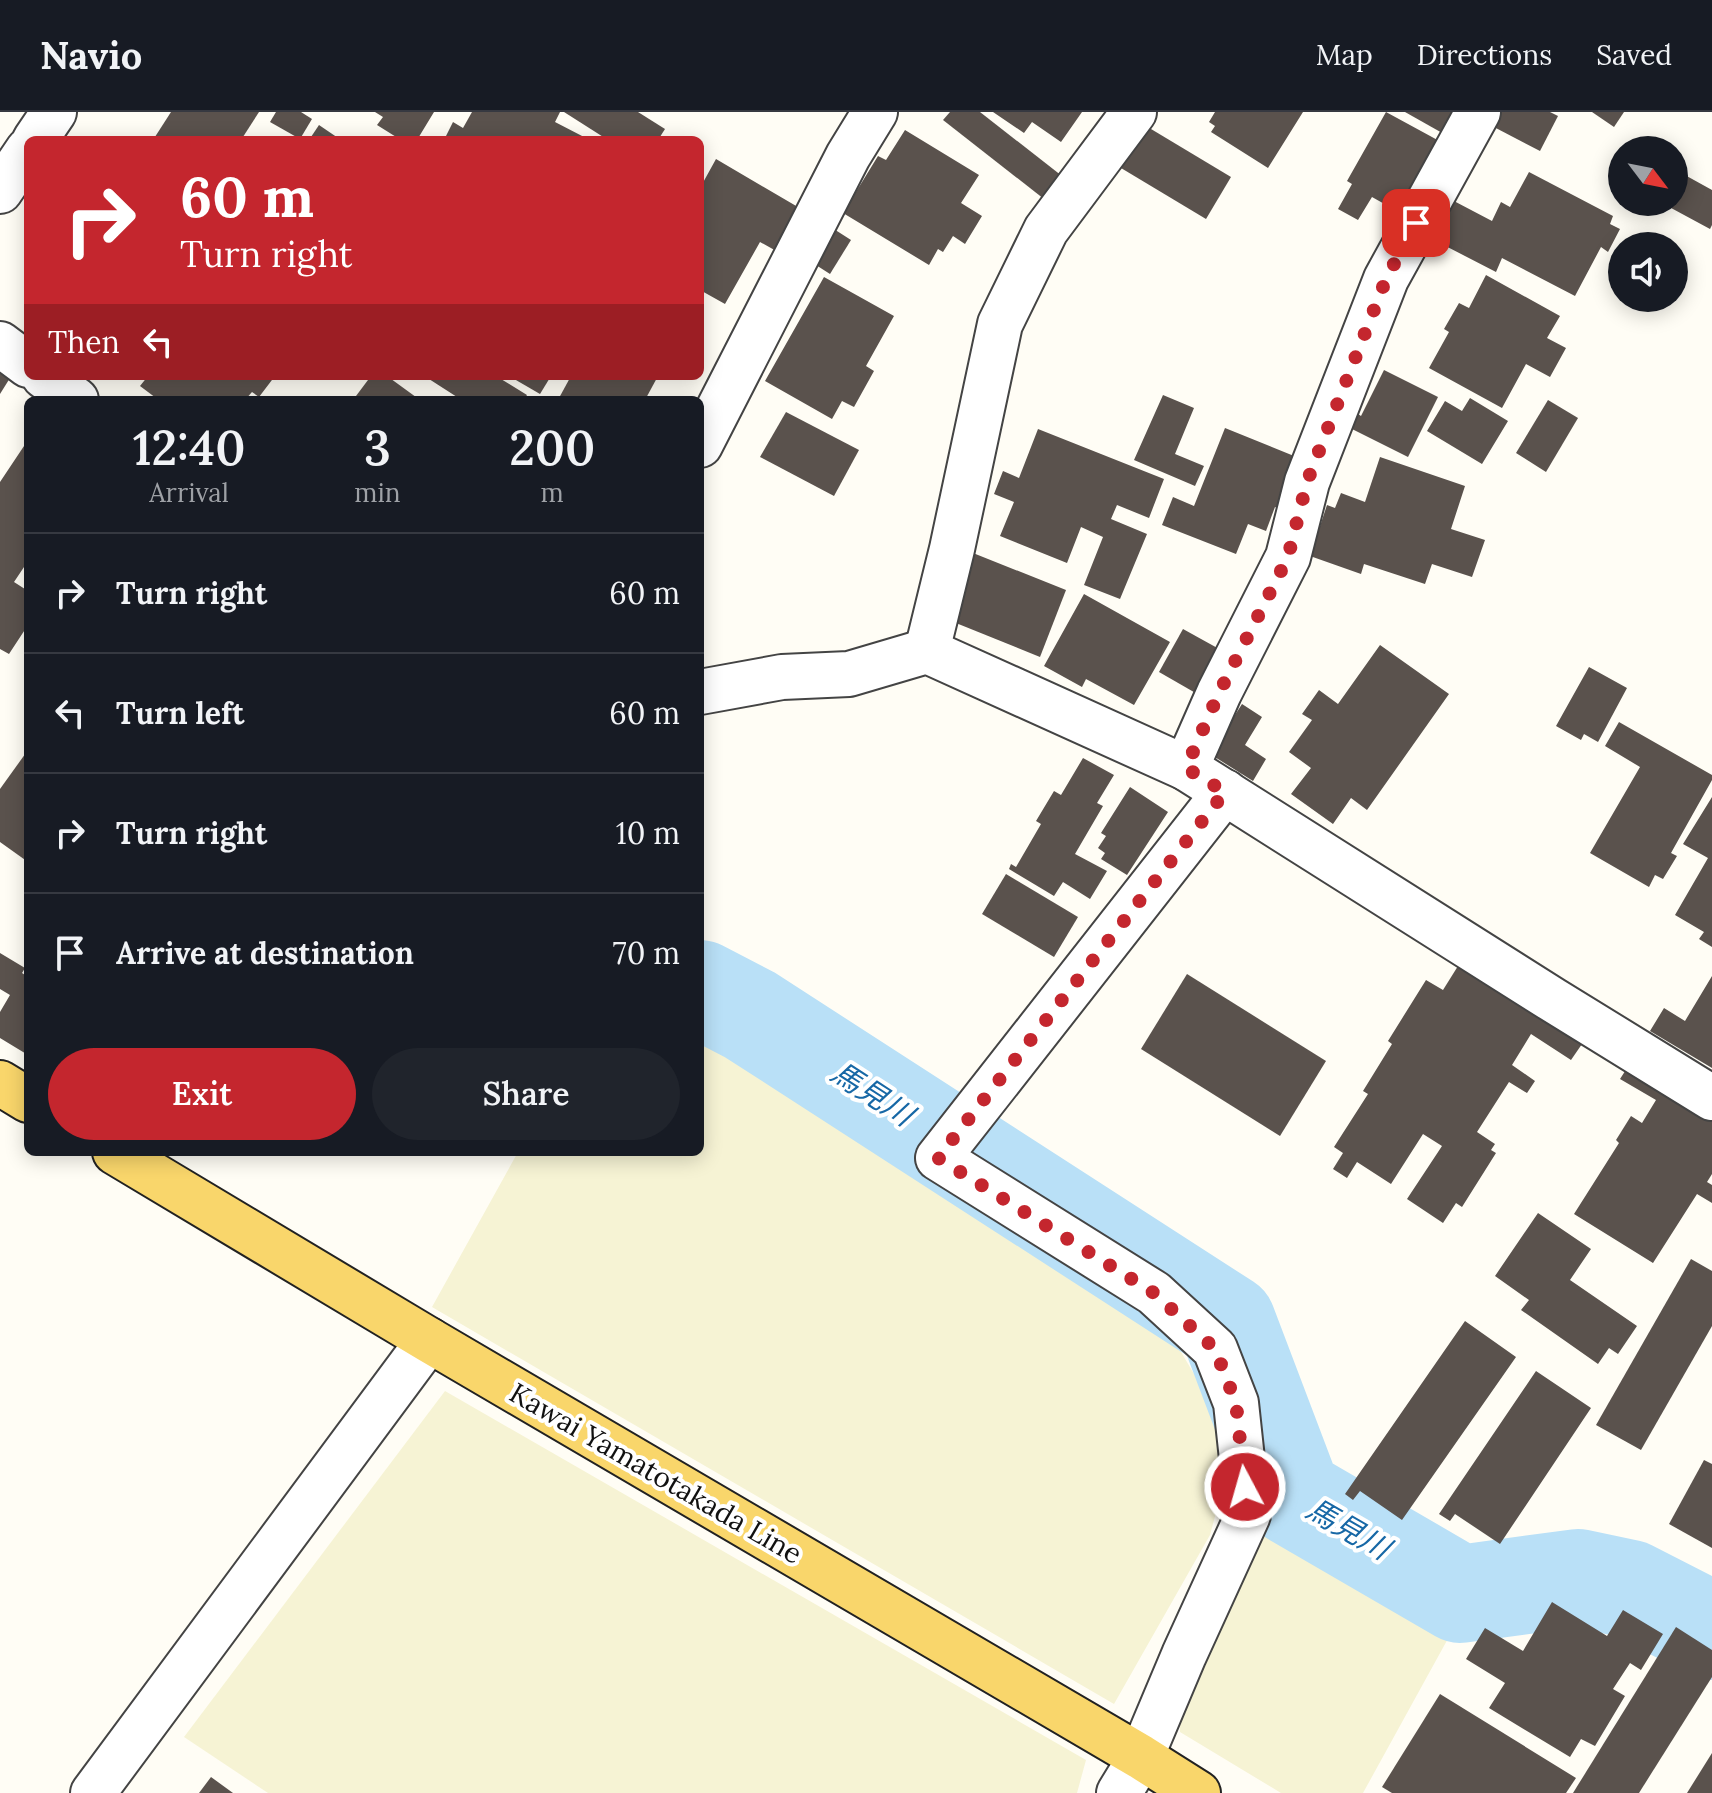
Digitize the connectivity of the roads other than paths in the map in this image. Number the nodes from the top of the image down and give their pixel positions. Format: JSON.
{"nodes":[{"id":1,"x":54,"y":112,"type":"edge"},
{"id":2,"x":875,"y":112,"type":"edge"},
{"id":3,"x":1134,"y":112,"type":"edge"},
{"id":4,"x":1478,"y":112,"type":"edge"},
{"id":5,"x":38,"y":136,"type":"edge"},
{"id":6,"x":24,"y":156,"type":"edge"},
{"id":7,"x":0,"y":191,"type":"edge"},
{"id":8,"x":0,"y":344,"type":"edge"},
{"id":9,"x":24,"y":362,"type":"edge"},
{"id":10,"x":49,"y":380,"type":"edge"},
{"id":11,"x":71,"y":396,"type":"edge"},
{"id":12,"x":704,"y":437,"type":"edge"},
{"id":13,"x":927,"y":651,"type":"junction"},
{"id":14,"x":704,"y":691,"type":"edge"},
{"id":15,"x":1186,"y":768,"type":"junction"},
{"id":16,"x":1225,"y":792,"type":"junction"},
{"id":17,"x":0,"y":1083,"type":"edge"},
{"id":18,"x":24,"y":1098,"type":"edge"},
{"id":19,"x":1712,"y":1098,"type":"edge"},
{"id":20,"x":122,"y":1156,"type":"edge"},
{"id":21,"x":429,"y":1340,"type":"junction"},
{"id":22,"x":1130,"y":1775,"type":"edge"},
{"id":23,"x":93,"y":1793,"type":"edge"},
{"id":24,"x":1198,"y":1793,"type":"edge"}],
"edges":[{"from":1,"to":5,"type":"street"},
{"from":2,"to":12,"type":"street"},
{"from":3,"to":13,"type":"street"},
{"from":4,"to":15,"type":"street"},
{"from":6,"to":7,"type":"street"},
{"from":8,"to":9,"type":"street"},
{"from":10,"to":11,"type":"street"},
{"from":13,"to":14,"type":"street"},
{"from":13,"to":15,"type":"street"},
{"from":15,"to":16,"type":"street"},
{"from":16,"to":19,"type":"street"},
{"from":16,"to":22,"type":"street"},
{"from":17,"to":18,"type":"main road"},
{"from":20,"to":21,"type":"main road","name":"Kawai Yamatotakada Line"},
{"from":21,"to":22,"type":"main road","name":"Kawai Yamatotakada Line"},
{"from":21,"to":23,"type":"street"},
{"from":22,"to":24,"type":"main road","name":"Kawai Yamatotakada Line"}]}
